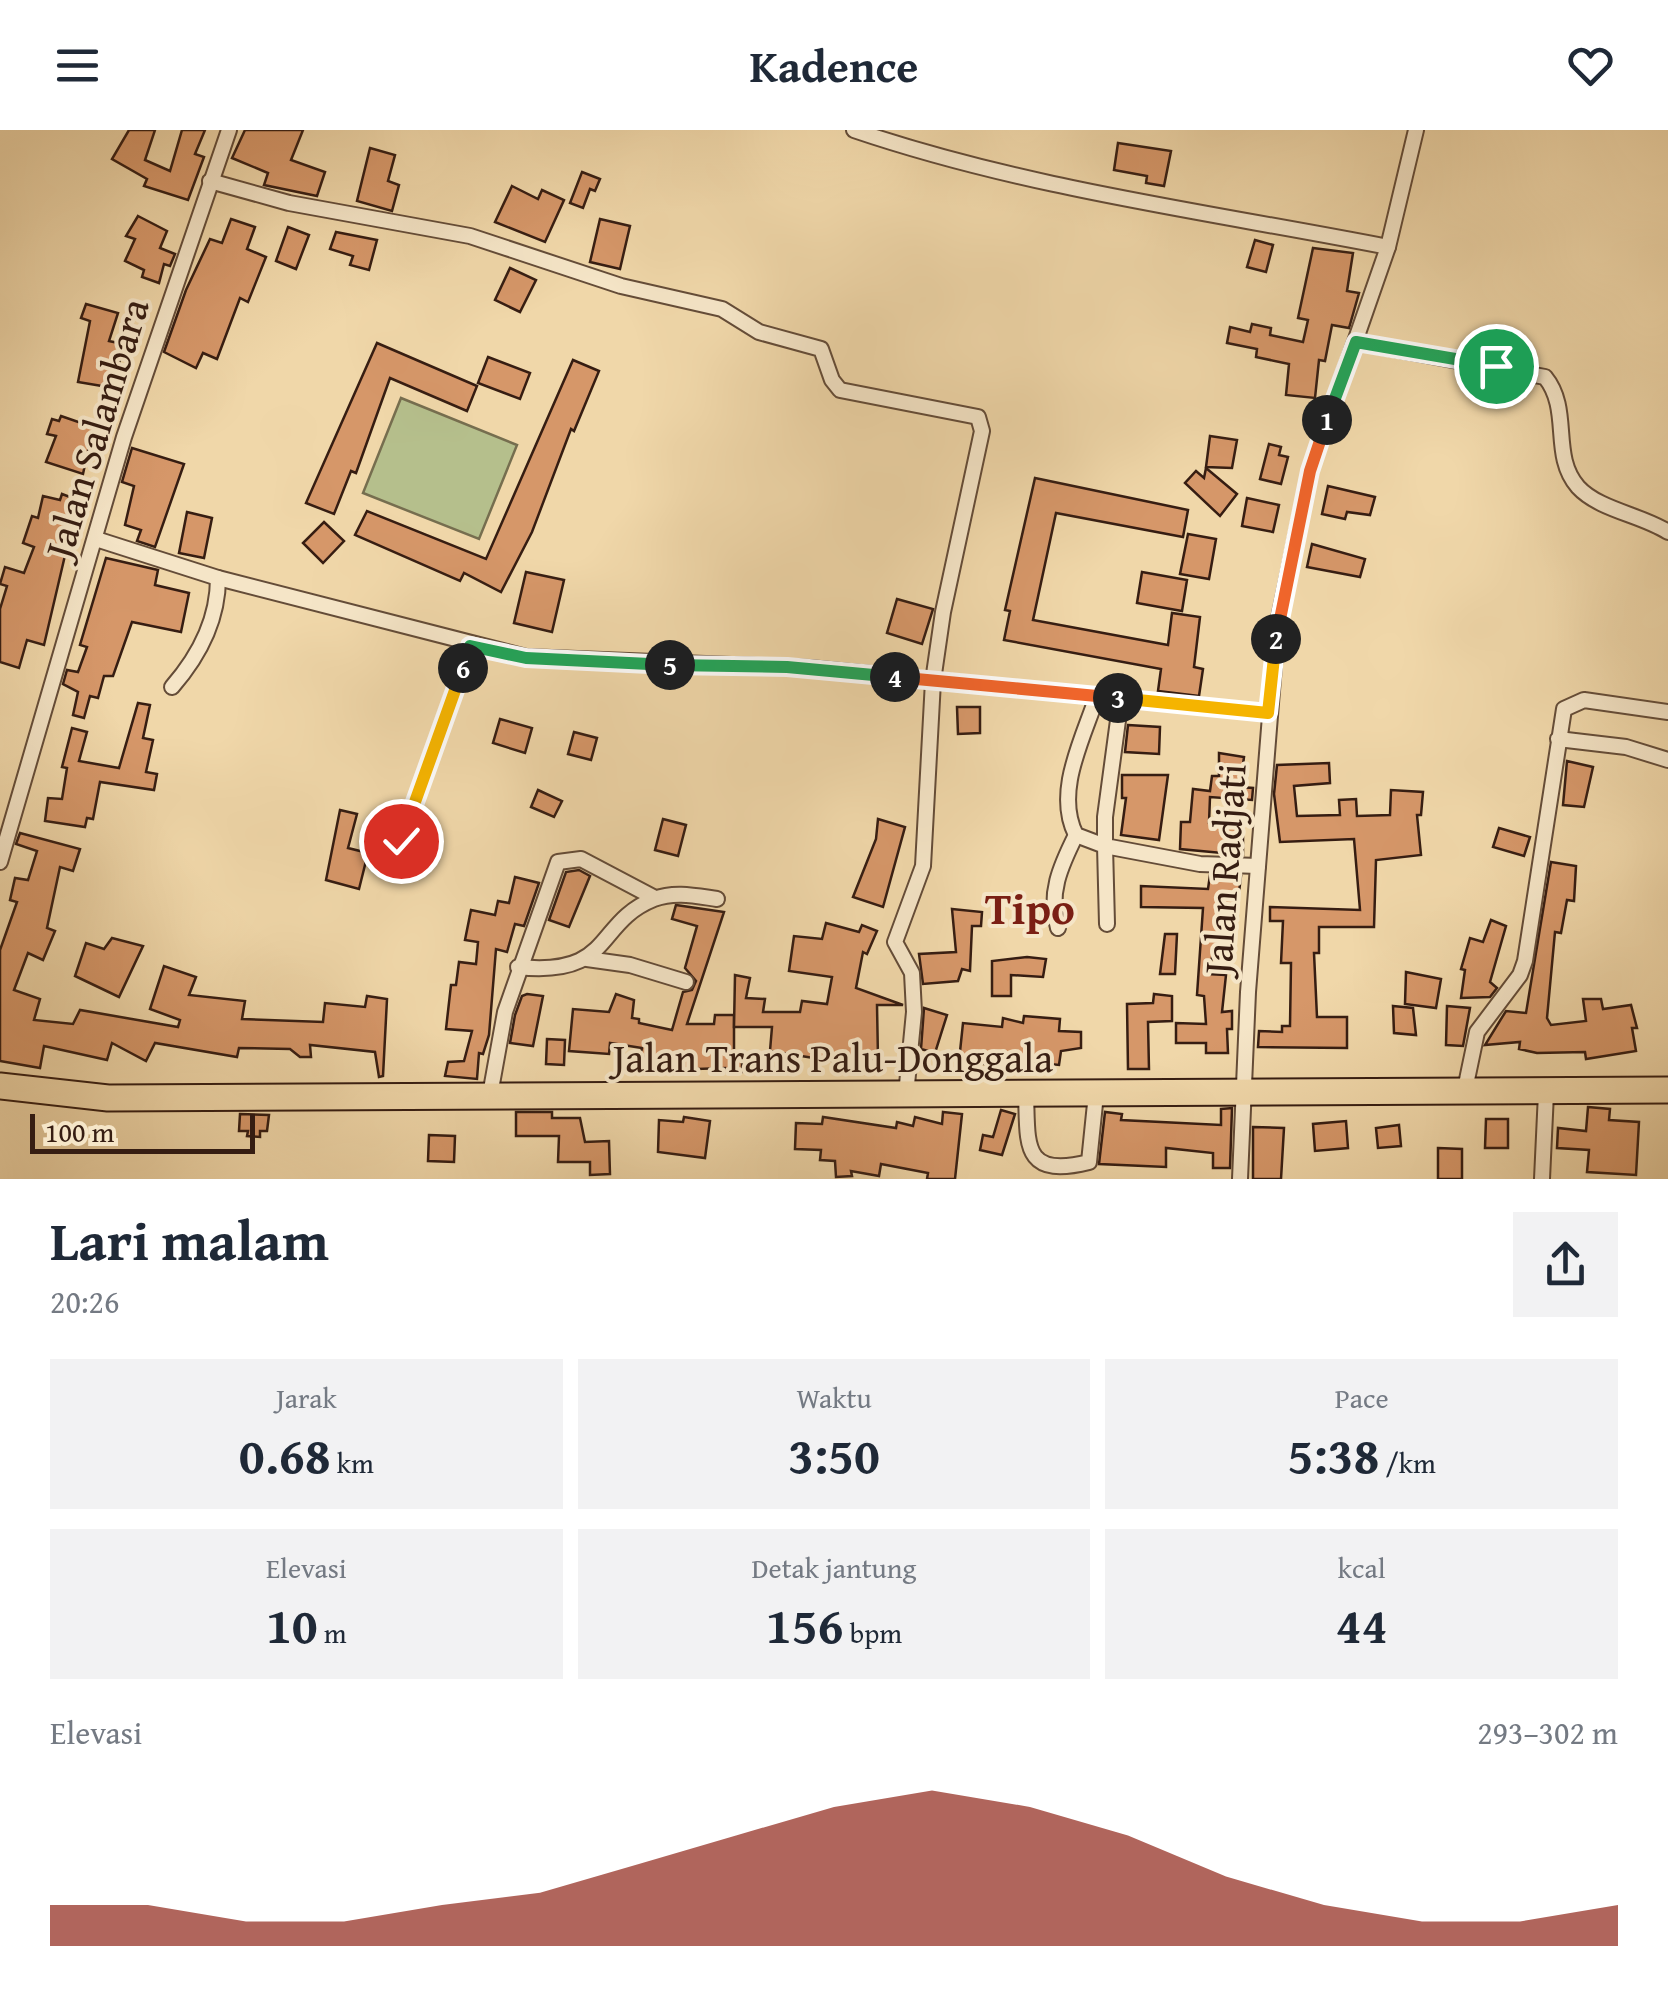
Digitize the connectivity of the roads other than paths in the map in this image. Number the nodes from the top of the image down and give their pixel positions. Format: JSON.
{"nodes":[{"id":1,"x":229,"y":130,"type":"edge"},
{"id":2,"x":854,"y":130,"type":"edge"},
{"id":3,"x":1416,"y":130,"type":"edge"},
{"id":4,"x":210,"y":182,"type":"junction"},
{"id":5,"x":1388,"y":247,"type":"junction"},
{"id":6,"x":1356,"y":342,"type":"junction"},
{"id":7,"x":1668,"y":532,"type":"edge"},
{"id":8,"x":96,"y":539,"type":"junction"},
{"id":9,"x":218,"y":578,"type":"junction"},
{"id":10,"x":470,"y":646,"type":"junction"},
{"id":11,"x":933,"y":681,"type":"junction"},
{"id":12,"x":172,"y":687,"type":"dead end"},
{"id":13,"x":1097,"y":696,"type":"junction"},
{"id":14,"x":1121,"y":698,"type":"junction"},
{"id":15,"x":1668,"y":712,"type":"edge"},
{"id":16,"x":1268,"y":713,"type":"junction"},
{"id":17,"x":1558,"y":739,"type":"junction"},
{"id":18,"x":1668,"y":760,"type":"edge"},
{"id":19,"x":1076,"y":835,"type":"junction"},
{"id":20,"x":401,"y":841,"type":"dead end"},
{"id":21,"x":1105,"y":846,"type":"junction"},
{"id":22,"x":0,"y":862,"type":"edge"},
{"id":23,"x":1258,"y":866,"type":"junction"},
{"id":24,"x":655,"y":898,"type":"junction"},
{"id":25,"x":717,"y":899,"type":"dead end"},
{"id":26,"x":1107,"y":924,"type":"dead end"},
{"id":27,"x":1058,"y":928,"type":"dead end"},
{"id":28,"x":587,"y":958,"type":"junction"},
{"id":29,"x":518,"y":967,"type":"junction"},
{"id":30,"x":686,"y":982,"type":"dead end"},
{"id":31,"x":0,"y":1086,"type":"edge"},
{"id":32,"x":1668,"y":1090,"type":"edge"},
{"id":33,"x":1546,"y":1093,"type":"junction"},
{"id":34,"x":1026,"y":1094,"type":"junction"},
{"id":35,"x":1096,"y":1094,"type":"junction"},
{"id":36,"x":1242,"y":1094,"type":"junction"},
{"id":37,"x":1464,"y":1094,"type":"junction"},
{"id":38,"x":490,"y":1095,"type":"junction"},
{"id":39,"x":906,"y":1095,"type":"junction"},
{"id":40,"x":1240,"y":1179,"type":"edge"},
{"id":41,"x":1542,"y":1179,"type":"edge"}],
"edges":[{"from":1,"to":4,"type":"street","name":"Jalan Salambara"},
{"from":2,"to":5,"type":"street"},
{"from":3,"to":5,"type":"street","name":"Jalan Radjati"},
{"from":4,"to":8,"type":"street","name":"Jalan Salambara"},
{"from":4,"to":11,"type":"street"},
{"from":5,"to":6,"type":"street","name":"Jalan Radjati"},
{"from":6,"to":7,"type":"street"},
{"from":6,"to":16,"type":"street","name":"Jalan Radjati"},
{"from":8,"to":9,"type":"street"},
{"from":8,"to":22,"type":"street","name":"Jalan Salambara"},
{"from":9,"to":10,"type":"street"},
{"from":9,"to":12,"type":"street"},
{"from":10,"to":11,"type":"street"},
{"from":10,"to":20,"type":"street"},
{"from":11,"to":13,"type":"street"},
{"from":11,"to":39,"type":"street"},
{"from":13,"to":14,"type":"street"},
{"from":13,"to":19,"type":"street"},
{"from":14,"to":16,"type":"street"},
{"from":14,"to":21,"type":"street"},
{"from":15,"to":17,"type":"street"},
{"from":16,"to":23,"type":"street","name":"Jalan Radjati"},
{"from":17,"to":18,"type":"street"},
{"from":17,"to":37,"type":"street"},
{"from":19,"to":21,"type":"street"},
{"from":19,"to":27,"type":"street"},
{"from":21,"to":23,"type":"street"},
{"from":21,"to":26,"type":"street"},
{"from":23,"to":36,"type":"street","name":"Jalan Radjati"},
{"from":24,"to":25,"type":"street"},
{"from":24,"to":28,"type":"street"},
{"from":24,"to":29,"type":"street"},
{"from":28,"to":29,"type":"street"},
{"from":28,"to":30,"type":"street"},
{"from":29,"to":38,"type":"street"},
{"from":31,"to":38,"type":"highway","name":"Jalan Trans Palu-Donggala"},
{"from":32,"to":33,"type":"highway","name":"Jalan Trans Palu-Donggala"},
{"from":33,"to":37,"type":"highway","name":"Jalan Trans Palu-Donggala"},
{"from":33,"to":41,"type":"street"},
{"from":34,"to":35,"type":"highway","name":"Jalan Trans Palu-Donggala"},
{"from":34,"to":35,"type":"street"},
{"from":34,"to":39,"type":"highway","name":"Jalan Trans Palu-Donggala"},
{"from":35,"to":36,"type":"highway","name":"Jalan Trans Palu-Donggala"},
{"from":36,"to":37,"type":"highway","name":"Jalan Trans Palu-Donggala"},
{"from":36,"to":40,"type":"street","name":"Jalan Radjati"},
{"from":38,"to":39,"type":"highway","name":"Jalan Trans Palu-Donggala"}]}
